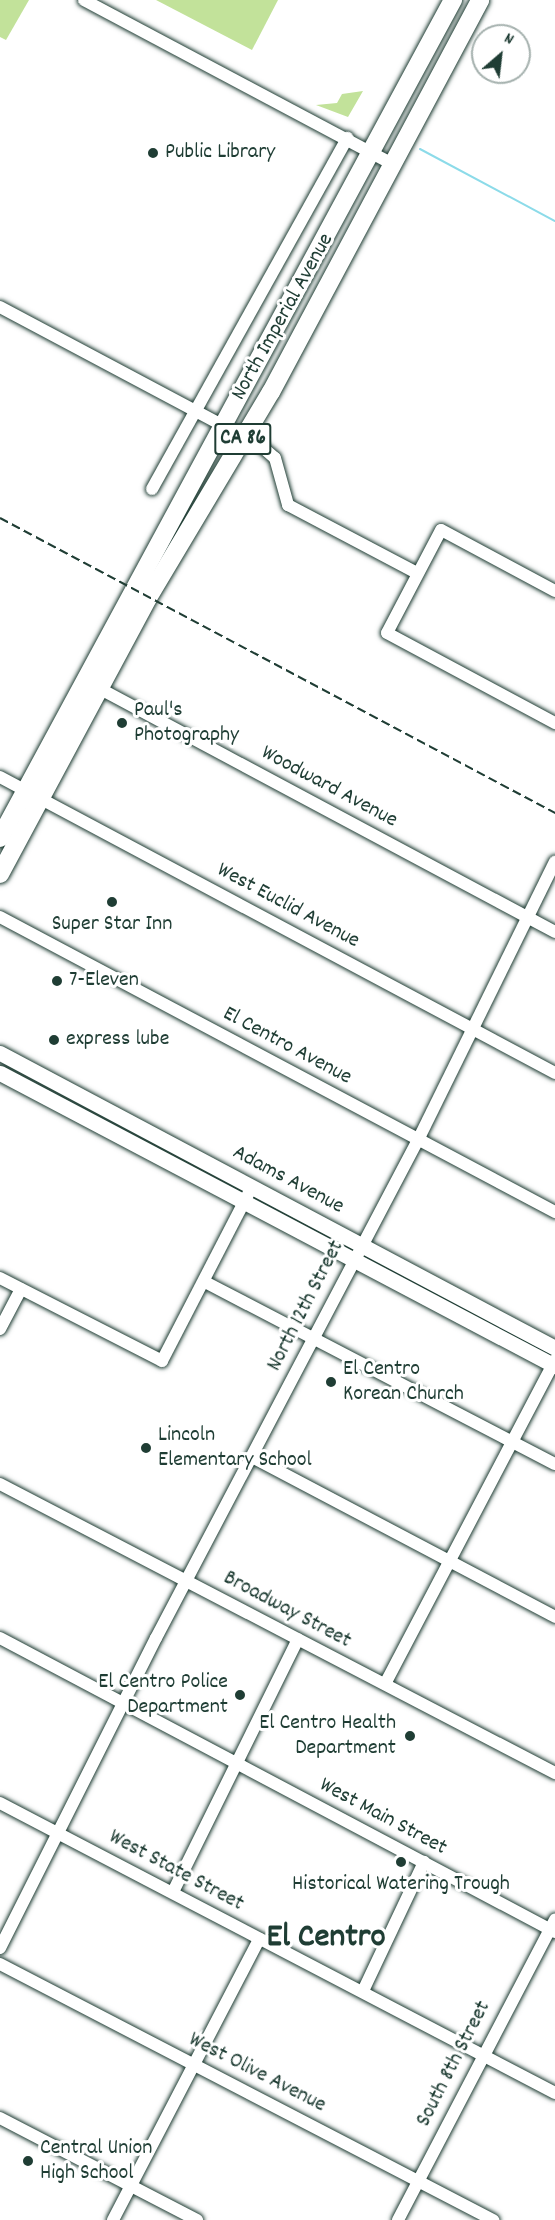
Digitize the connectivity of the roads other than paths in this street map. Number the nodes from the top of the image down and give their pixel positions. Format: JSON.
{"nodes":[{"id":1,"x":84,"y":0,"type":"edge"},
{"id":2,"x":453,"y":0,"type":"edge"},
{"id":3,"x":480,"y":0,"type":"edge"},
{"id":4,"x":347,"y":138,"type":"junction"},
{"id":5,"x":372,"y":152,"type":"junction"},
{"id":6,"x":393,"y":164,"type":"junction"},
{"id":7,"x":0,"y":307,"type":"edge"},
{"id":8,"x":197,"y":412,"type":"junction"},
{"id":9,"x":225,"y":426,"type":"junction"},
{"id":10,"x":244,"y":437,"type":"junction"},
{"id":11,"x":152,"y":489,"type":"dead end"},
{"id":12,"x":417,"y":573,"type":"junction"},
{"id":13,"x":555,"y":591,"type":"edge"},
{"id":14,"x":91,"y":684,"type":"junction"},
{"id":15,"x":555,"y":723,"type":"edge"},
{"id":16,"x":0,"y":777,"type":"edge"},
{"id":17,"x":33,"y":794,"type":"junction"},
{"id":18,"x":0,"y":837,"type":"edge"},
{"id":19,"x":555,"y":862,"type":"edge"},
{"id":20,"x":0,"y":874,"type":"edge"},
{"id":21,"x":0,"y":917,"type":"edge"},
{"id":22,"x":527,"y":917,"type":"junction"},
{"id":23,"x":555,"y":932,"type":"edge"},
{"id":24,"x":472,"y":1028,"type":"junction"},
{"id":25,"x":0,"y":1053,"type":"edge"},
{"id":26,"x":0,"y":1073,"type":"edge"},
{"id":27,"x":555,"y":1073,"type":"edge"},
{"id":28,"x":419,"y":1138,"type":"junction"},
{"id":29,"x":252,"y":1187,"type":"junction"},
{"id":30,"x":245,"y":1202,"type":"junction"},
{"id":31,"x":555,"y":1212,"type":"edge"},
{"id":32,"x":362,"y":1244,"type":"junction"},
{"id":33,"x":354,"y":1259,"type":"junction"},
{"id":34,"x":0,"y":1278,"type":"edge"},
{"id":35,"x":205,"y":1282,"type":"junction"},
{"id":36,"x":21,"y":1289,"type":"junction"},
{"id":37,"x":0,"y":1329,"type":"edge"},
{"id":38,"x":314,"y":1338,"type":"junction"},
{"id":39,"x":555,"y":1348,"type":"edge"},
{"id":40,"x":554,"y":1364,"type":"edge"},
{"id":41,"x":514,"y":1442,"type":"junction"},
{"id":42,"x":252,"y":1457,"type":"junction"},
{"id":43,"x":555,"y":1464,"type":"edge"},
{"id":44,"x":0,"y":1484,"type":"edge"},
{"id":45,"x":450,"y":1562,"type":"junction"},
{"id":46,"x":187,"y":1581,"type":"junction"},
{"id":47,"x":555,"y":1617,"type":"edge"},
{"id":48,"x":0,"y":1638,"type":"edge"},
{"id":49,"x":298,"y":1639,"type":"junction"},
{"id":50,"x":385,"y":1684,"type":"junction"},
{"id":51,"x":125,"y":1704,"type":"junction"},
{"id":52,"x":238,"y":1764,"type":"junction"},
{"id":53,"x":555,"y":1773,"type":"edge"},
{"id":54,"x":0,"y":1803,"type":"edge"},
{"id":55,"x":58,"y":1833,"type":"junction"},
{"id":56,"x":424,"y":1862,"type":"junction"},
{"id":57,"x":173,"y":1892,"type":"junction"},
{"id":58,"x":554,"y":1927,"type":"edge"},
{"id":59,"x":259,"y":1939,"type":"junction"},
{"id":60,"x":0,"y":1948,"type":"edge"},
{"id":61,"x":0,"y":1964,"type":"edge"},
{"id":62,"x":363,"y":1991,"type":"junction"},
{"id":63,"x":483,"y":2055,"type":"junction"},
{"id":64,"x":194,"y":2064,"type":"junction"},
{"id":65,"x":555,"y":2092,"type":"edge"},
{"id":66,"x":0,"y":2118,"type":"edge"},
{"id":67,"x":418,"y":2180,"type":"junction"},
{"id":68,"x":131,"y":2186,"type":"junction"},
{"id":69,"x":114,"y":2220,"type":"edge"},
{"id":70,"x":197,"y":2220,"type":"edge"},
{"id":71,"x":398,"y":2220,"type":"edge"},
{"id":72,"x":493,"y":2220,"type":"edge"}],
"edges":[{"from":1,"to":4,"type":"street"},
{"from":2,"to":5,"type":"highway","name":"North Imperial Avenue","number":"CA 86"},
{"from":3,"to":6,"type":"highway","name":"North Imperial Avenue","number":"CA 86"},
{"from":4,"to":5,"type":"street"},
{"from":4,"to":8,"type":"street"},
{"from":5,"to":6,"type":"street"},
{"from":5,"to":9,"type":"highway","name":"North Imperial Avenue","number":"CA 86"},
{"from":6,"to":10,"type":"highway","name":"North Imperial Avenue","number":"CA 86"},
{"from":7,"to":8,"type":"street"},
{"from":8,"to":9,"type":"street"},
{"from":8,"to":11,"type":"street"},
{"from":9,"to":10,"type":"street"},
{"from":9,"to":14,"type":"highway","name":"North Imperial Avenue","number":"CA 86"},
{"from":10,"to":12,"type":"street"},
{"from":10,"to":14,"type":"highway","name":"North Imperial Avenue","number":"CA 86"},
{"from":12,"to":13,"type":"street"},
{"from":12,"to":15,"type":"street"},
{"from":14,"to":17,"type":"highway","name":"North Imperial Avenue","number":"CA 86"},
{"from":14,"to":22,"type":"street","name":"Woodward Avenue"},
{"from":16,"to":17,"type":"street","name":"West Euclid Avenue"},
{"from":17,"to":18,"type":"highway","name":"North Imperial Avenue","number":"CA 86"},
{"from":17,"to":20,"type":"highway","name":"North Imperial Avenue","number":"CA 86"},
{"from":17,"to":24,"type":"street","name":"West Euclid Avenue"},
{"from":19,"to":22,"type":"street","name":"North 12th Street"},
{"from":21,"to":28,"type":"street","name":"El Centro Avenue"},
{"from":22,"to":23,"type":"street","name":"Woodward Avenue"},
{"from":22,"to":24,"type":"street","name":"North 12th Street"},
{"from":24,"to":27,"type":"street","name":"West Euclid Avenue"},
{"from":24,"to":28,"type":"street","name":"North 12th Street"},
{"from":25,"to":29,"type":"main road","name":"Adams Avenue"},
{"from":26,"to":30,"type":"main road","name":"Adams Avenue"},
{"from":28,"to":31,"type":"street","name":"El Centro Avenue"},
{"from":28,"to":32,"type":"street","name":"North 12th Street"},
{"from":29,"to":30,"type":"street"},
{"from":29,"to":32,"type":"main road","name":"Adams Avenue"},
{"from":30,"to":33,"type":"main road","name":"Adams Avenue"},
{"from":30,"to":35,"type":"street"},
{"from":32,"to":33,"type":"street","name":"North 12th Street"},
{"from":32,"to":39,"type":"main road","name":"Adams Avenue"},
{"from":33,"to":38,"type":"street","name":"North 12th Street"},
{"from":33,"to":40,"type":"main road","name":"Adams Avenue"},
{"from":34,"to":36,"type":"street"},
{"from":35,"to":36,"type":"street"},
{"from":35,"to":38,"type":"street"},
{"from":36,"to":37,"type":"street"},
{"from":38,"to":41,"type":"street"},
{"from":38,"to":42,"type":"street","name":"North 12th Street"},
{"from":40,"to":41,"type":"street"},
{"from":41,"to":43,"type":"street"},
{"from":41,"to":45,"type":"street"},
{"from":42,"to":45,"type":"street"},
{"from":42,"to":46,"type":"street","name":"North 12th Street"},
{"from":44,"to":46,"type":"street","name":"Broadway Street"},
{"from":45,"to":47,"type":"street"},
{"from":45,"to":50,"type":"street"},
{"from":46,"to":49,"type":"street","name":"Broadway Street"},
{"from":46,"to":51,"type":"street","name":"North 12th Street"},
{"from":48,"to":51,"type":"street","name":"West Main Street"},
{"from":49,"to":50,"type":"street","name":"Broadway Street"},
{"from":49,"to":52,"type":"street"},
{"from":50,"to":53,"type":"street","name":"Broadway Street"},
{"from":51,"to":52,"type":"street","name":"West Main Street"},
{"from":51,"to":55,"type":"street","name":"North 12th Street"},
{"from":52,"to":56,"type":"street","name":"West Main Street"},
{"from":52,"to":57,"type":"street"},
{"from":54,"to":55,"type":"street","name":"West State Street"},
{"from":55,"to":57,"type":"street","name":"West State Street"},
{"from":55,"to":60,"type":"street","name":"North 12th Street"},
{"from":56,"to":58,"type":"street","name":"West Main Street"},
{"from":56,"to":62,"type":"street"},
{"from":57,"to":59,"type":"street","name":"West State Street"},
{"from":58,"to":63,"type":"street","name":"South 8th Street"},
{"from":59,"to":62,"type":"street","name":"West State Street"},
{"from":59,"to":64,"type":"street"},
{"from":61,"to":64,"type":"street","name":"West Olive Avenue"},
{"from":62,"to":63,"type":"street","name":"West State Street"},
{"from":63,"to":65,"type":"street","name":"West State Street"},
{"from":63,"to":67,"type":"street","name":"South 8th Street"},
{"from":64,"to":67,"type":"street","name":"West Olive Avenue"},
{"from":64,"to":68,"type":"street"},
{"from":66,"to":68,"type":"street"},
{"from":67,"to":71,"type":"street","name":"South 8th Street"},
{"from":67,"to":72,"type":"street","name":"West Olive Avenue"},
{"from":68,"to":69,"type":"street"},
{"from":68,"to":70,"type":"street"}]}
